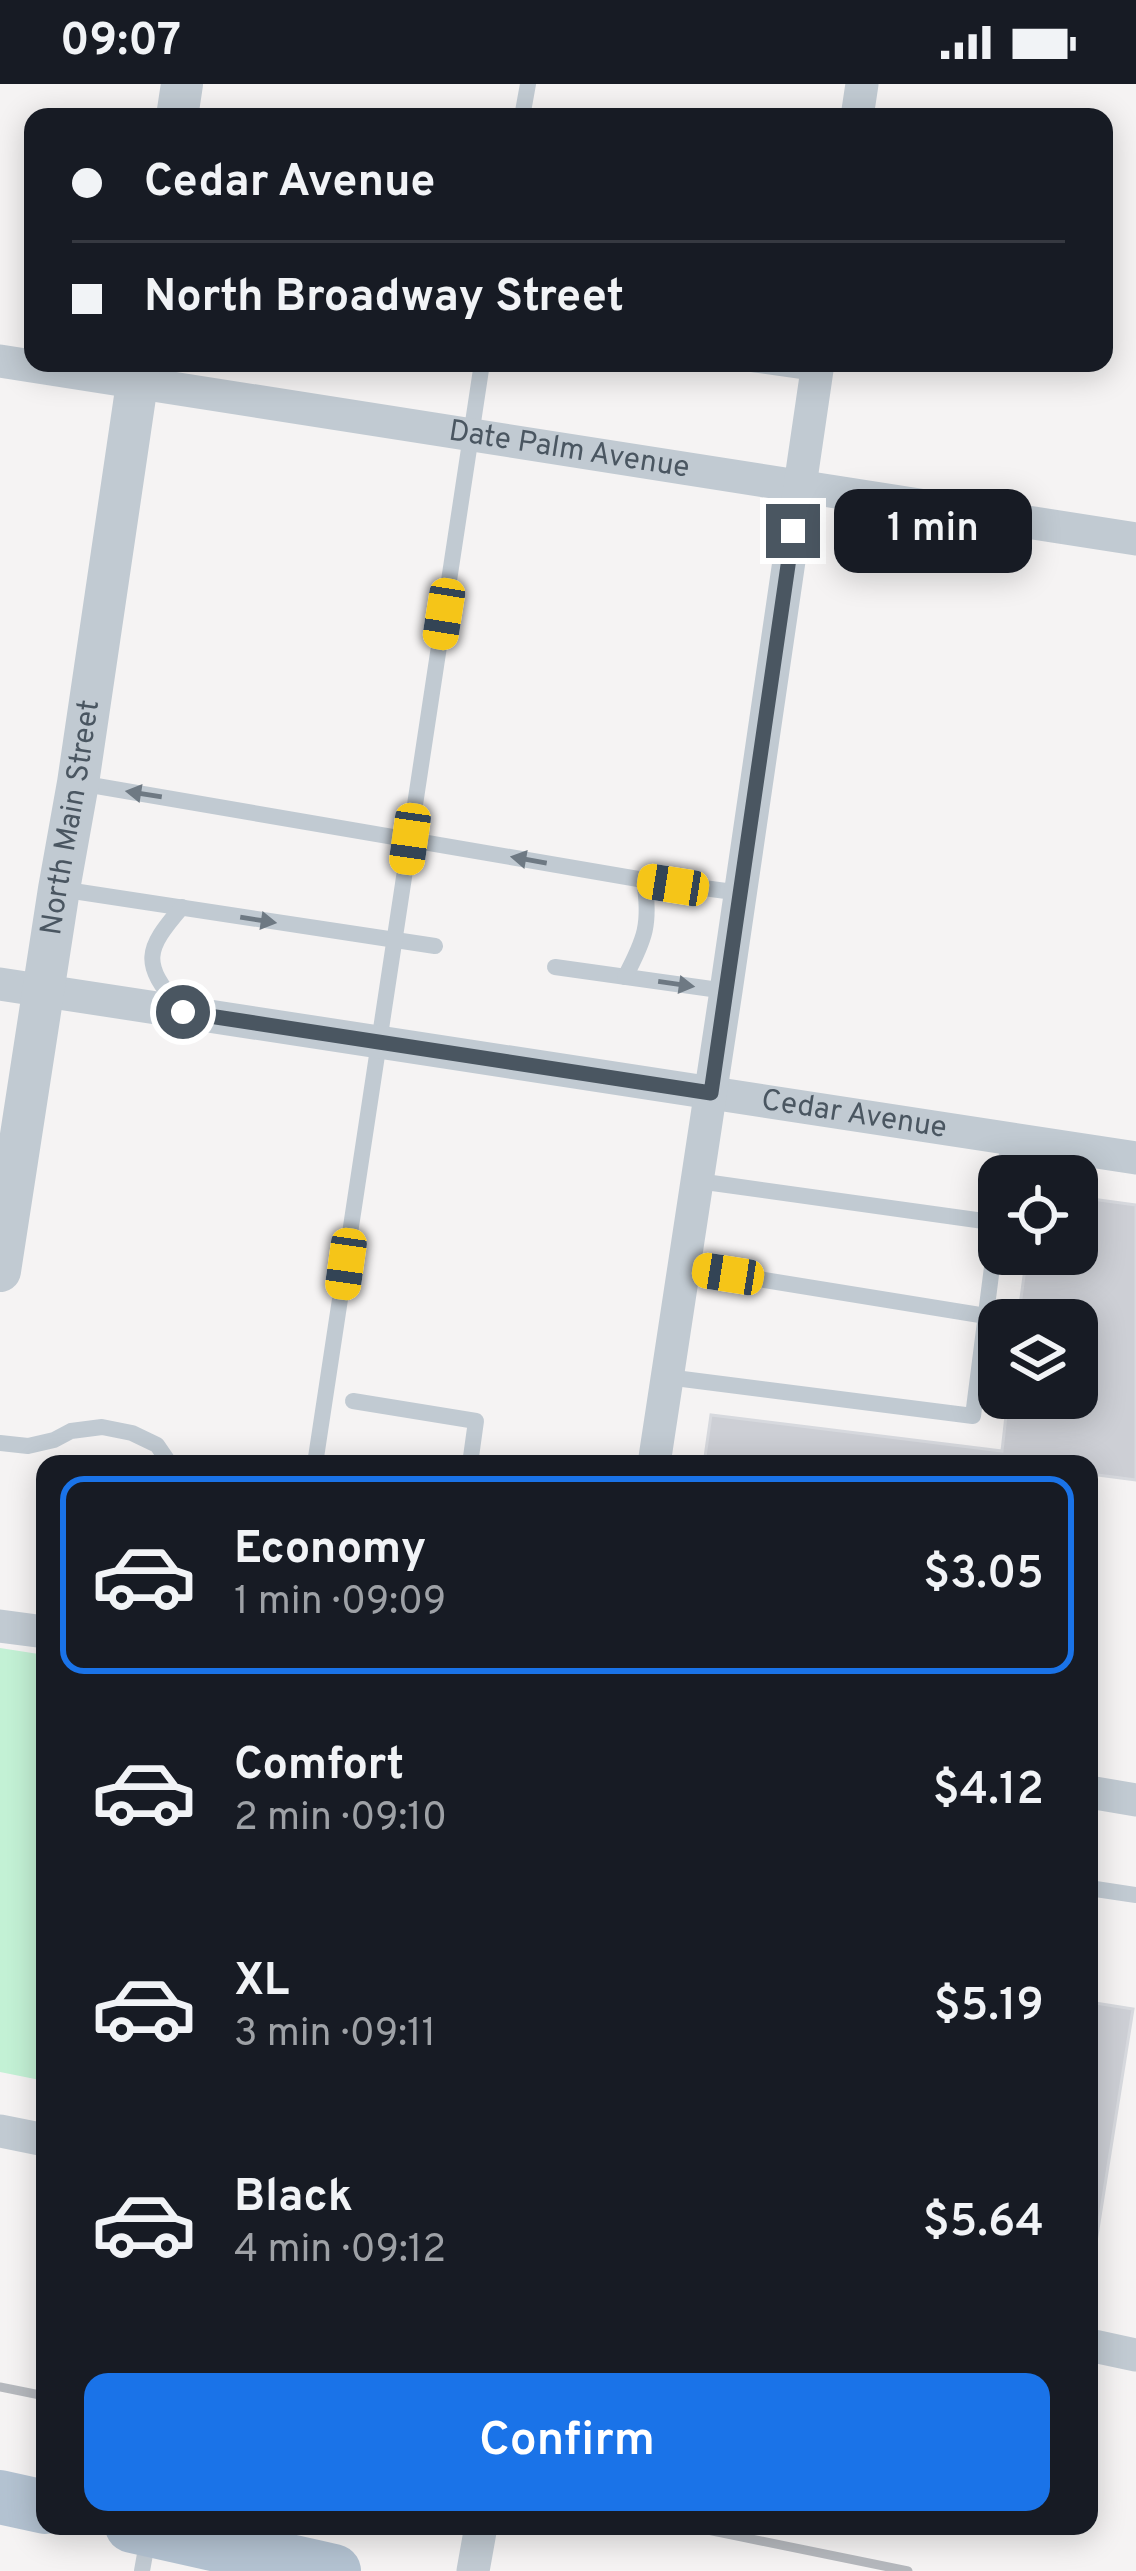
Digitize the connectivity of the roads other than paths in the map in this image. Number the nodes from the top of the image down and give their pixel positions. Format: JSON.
{"nodes":[{"id":1,"x":480,"y":372,"type":"edge"},
{"id":2,"x":816,"y":372,"type":"edge"},
{"id":3,"x":139,"y":373,"type":"edge"},
{"id":4,"x":470,"y":435,"type":"junction"},
{"id":5,"x":800,"y":486,"type":"junction"},
{"id":6,"x":1136,"y":538,"type":"edge"},
{"id":7,"x":78,"y":783,"type":"junction"},
{"id":8,"x":410,"y":839,"type":"junction"},
{"id":9,"x":644,"y":880,"type":"junction"},
{"id":10,"x":59,"y":889,"type":"junction"},
{"id":11,"x":741,"y":892,"type":"junction"},
{"id":12,"x":182,"y":908,"type":"junction"},
{"id":13,"x":396,"y":940,"type":"junction"},
{"id":14,"x":435,"y":946,"type":"dead end"},
{"id":15,"x":555,"y":967,"type":"dead end"},
{"id":16,"x":625,"y":977,"type":"junction"},
{"id":17,"x":0,"y":984,"type":"edge"},
{"id":18,"x":43,"y":991,"type":"junction"},
{"id":19,"x":726,"y":992,"type":"junction"},
{"id":20,"x":183,"y":1012,"type":"junction"},
{"id":21,"x":380,"y":1042,"type":"junction"},
{"id":22,"x":711,"y":1093,"type":"junction"},
{"id":23,"x":1009,"y":1138,"type":"junction"},
{"id":24,"x":1007,"y":1155,"type":"edge"},
{"id":25,"x":1136,"y":1158,"type":"edge"},
{"id":26,"x":698,"y":1181,"type":"junction"},
{"id":27,"x":978,"y":1220,"type":"edge"},
{"id":28,"x":684,"y":1267,"type":"junction"},
{"id":29,"x":0,"y":1271,"type":"edge"},
{"id":30,"x":978,"y":1315,"type":"edge"},
{"id":31,"x":668,"y":1377,"type":"junction"},
{"id":32,"x":978,"y":1378,"type":"edge"},
{"id":33,"x":353,"y":1401,"type":"dead end"},
{"id":34,"x":0,"y":1443,"type":"edge"},
{"id":35,"x":164,"y":1455,"type":"edge"},
{"id":36,"x":316,"y":1455,"type":"edge"},
{"id":37,"x":471,"y":1455,"type":"edge"},
{"id":38,"x":655,"y":1455,"type":"edge"},
{"id":39,"x":0,"y":1626,"type":"edge"},
{"id":40,"x":36,"y":1631,"type":"edge"},
{"id":41,"x":1098,"y":1794,"type":"edge"},
{"id":42,"x":1136,"y":1800,"type":"edge"},
{"id":43,"x":1098,"y":1889,"type":"edge"},
{"id":44,"x":1136,"y":1895,"type":"edge"},
{"id":45,"x":0,"y":2131,"type":"edge"},
{"id":46,"x":36,"y":2138,"type":"edge"},
{"id":47,"x":1098,"y":2347,"type":"edge"},
{"id":48,"x":1136,"y":2355,"type":"edge"},
{"id":49,"x":0,"y":2497,"type":"edge"},
{"id":50,"x":36,"y":2505,"type":"edge"},
{"id":51,"x":479,"y":2535,"type":"edge"},
{"id":52,"x":141,"y":2542,"type":"edge"},
{"id":53,"x":334,"y":2571,"type":"edge"},
{"id":54,"x":473,"y":2571,"type":"edge"}],
"edges":[{"from":1,"to":4,"type":"lane"},
{"from":2,"to":5,"type":"street"},
{"from":3,"to":4,"type":"street","name":"Date Palm Avenue"},
{"from":3,"to":7,"type":"street","name":"North Main Street"},
{"from":4,"to":5,"type":"street","name":"Date Palm Avenue"},
{"from":4,"to":8,"type":"lane"},
{"from":5,"to":6,"type":"street","name":"Date Palm Avenue"},
{"from":5,"to":11,"type":"street"},
{"from":8,"to":7,"type":"lane","one_way":true},
{"from":7,"to":10,"type":"street","name":"North Main Street"},
{"from":9,"to":8,"type":"lane","one_way":true},
{"from":8,"to":13,"type":"lane"},
{"from":9,"to":11,"type":"lane"},
{"from":9,"to":16,"type":"lane"},
{"from":10,"to":12,"type":"lane"},
{"from":10,"to":18,"type":"street","name":"North Main Street"},
{"from":11,"to":19,"type":"street"},
{"from":12,"to":13,"type":"lane","one_way":true},
{"from":12,"to":20,"type":"lane"},
{"from":13,"to":14,"type":"lane"},
{"from":13,"to":21,"type":"lane"},
{"from":15,"to":16,"type":"lane"},
{"from":16,"to":19,"type":"lane","one_way":true},
{"from":17,"to":18,"type":"street","name":"Cedar Avenue"},
{"from":18,"to":20,"type":"street","name":"Cedar Avenue"},
{"from":18,"to":29,"type":"street","name":"North Main Street"},
{"from":19,"to":22,"type":"street"},
{"from":20,"to":21,"type":"street","name":"Cedar Avenue"},
{"from":21,"to":22,"type":"street","name":"Cedar Avenue"},
{"from":21,"to":36,"type":"lane"},
{"from":22,"to":23,"type":"street","name":"Cedar Avenue"},
{"from":22,"to":26,"type":"street"},
{"from":23,"to":24,"type":"lane"},
{"from":23,"to":25,"type":"street","name":"Cedar Avenue"},
{"from":26,"to":27,"type":"lane"},
{"from":26,"to":28,"type":"street"},
{"from":28,"to":30,"type":"lane"},
{"from":28,"to":31,"type":"street"},
{"from":31,"to":32,"type":"lane"},
{"from":31,"to":38,"type":"street"},
{"from":33,"to":37,"type":"lane"},
{"from":34,"to":35,"type":"lane"},
{"from":39,"to":40,"type":"street"},
{"from":41,"to":42,"type":"street"},
{"from":43,"to":44,"type":"lane"},
{"from":45,"to":46,"type":"street"},
{"from":47,"to":48,"type":"street"},
{"from":49,"to":50,"type":"main road"},
{"from":51,"to":54,"type":"street"},
{"from":52,"to":53,"type":"main road"}]}
